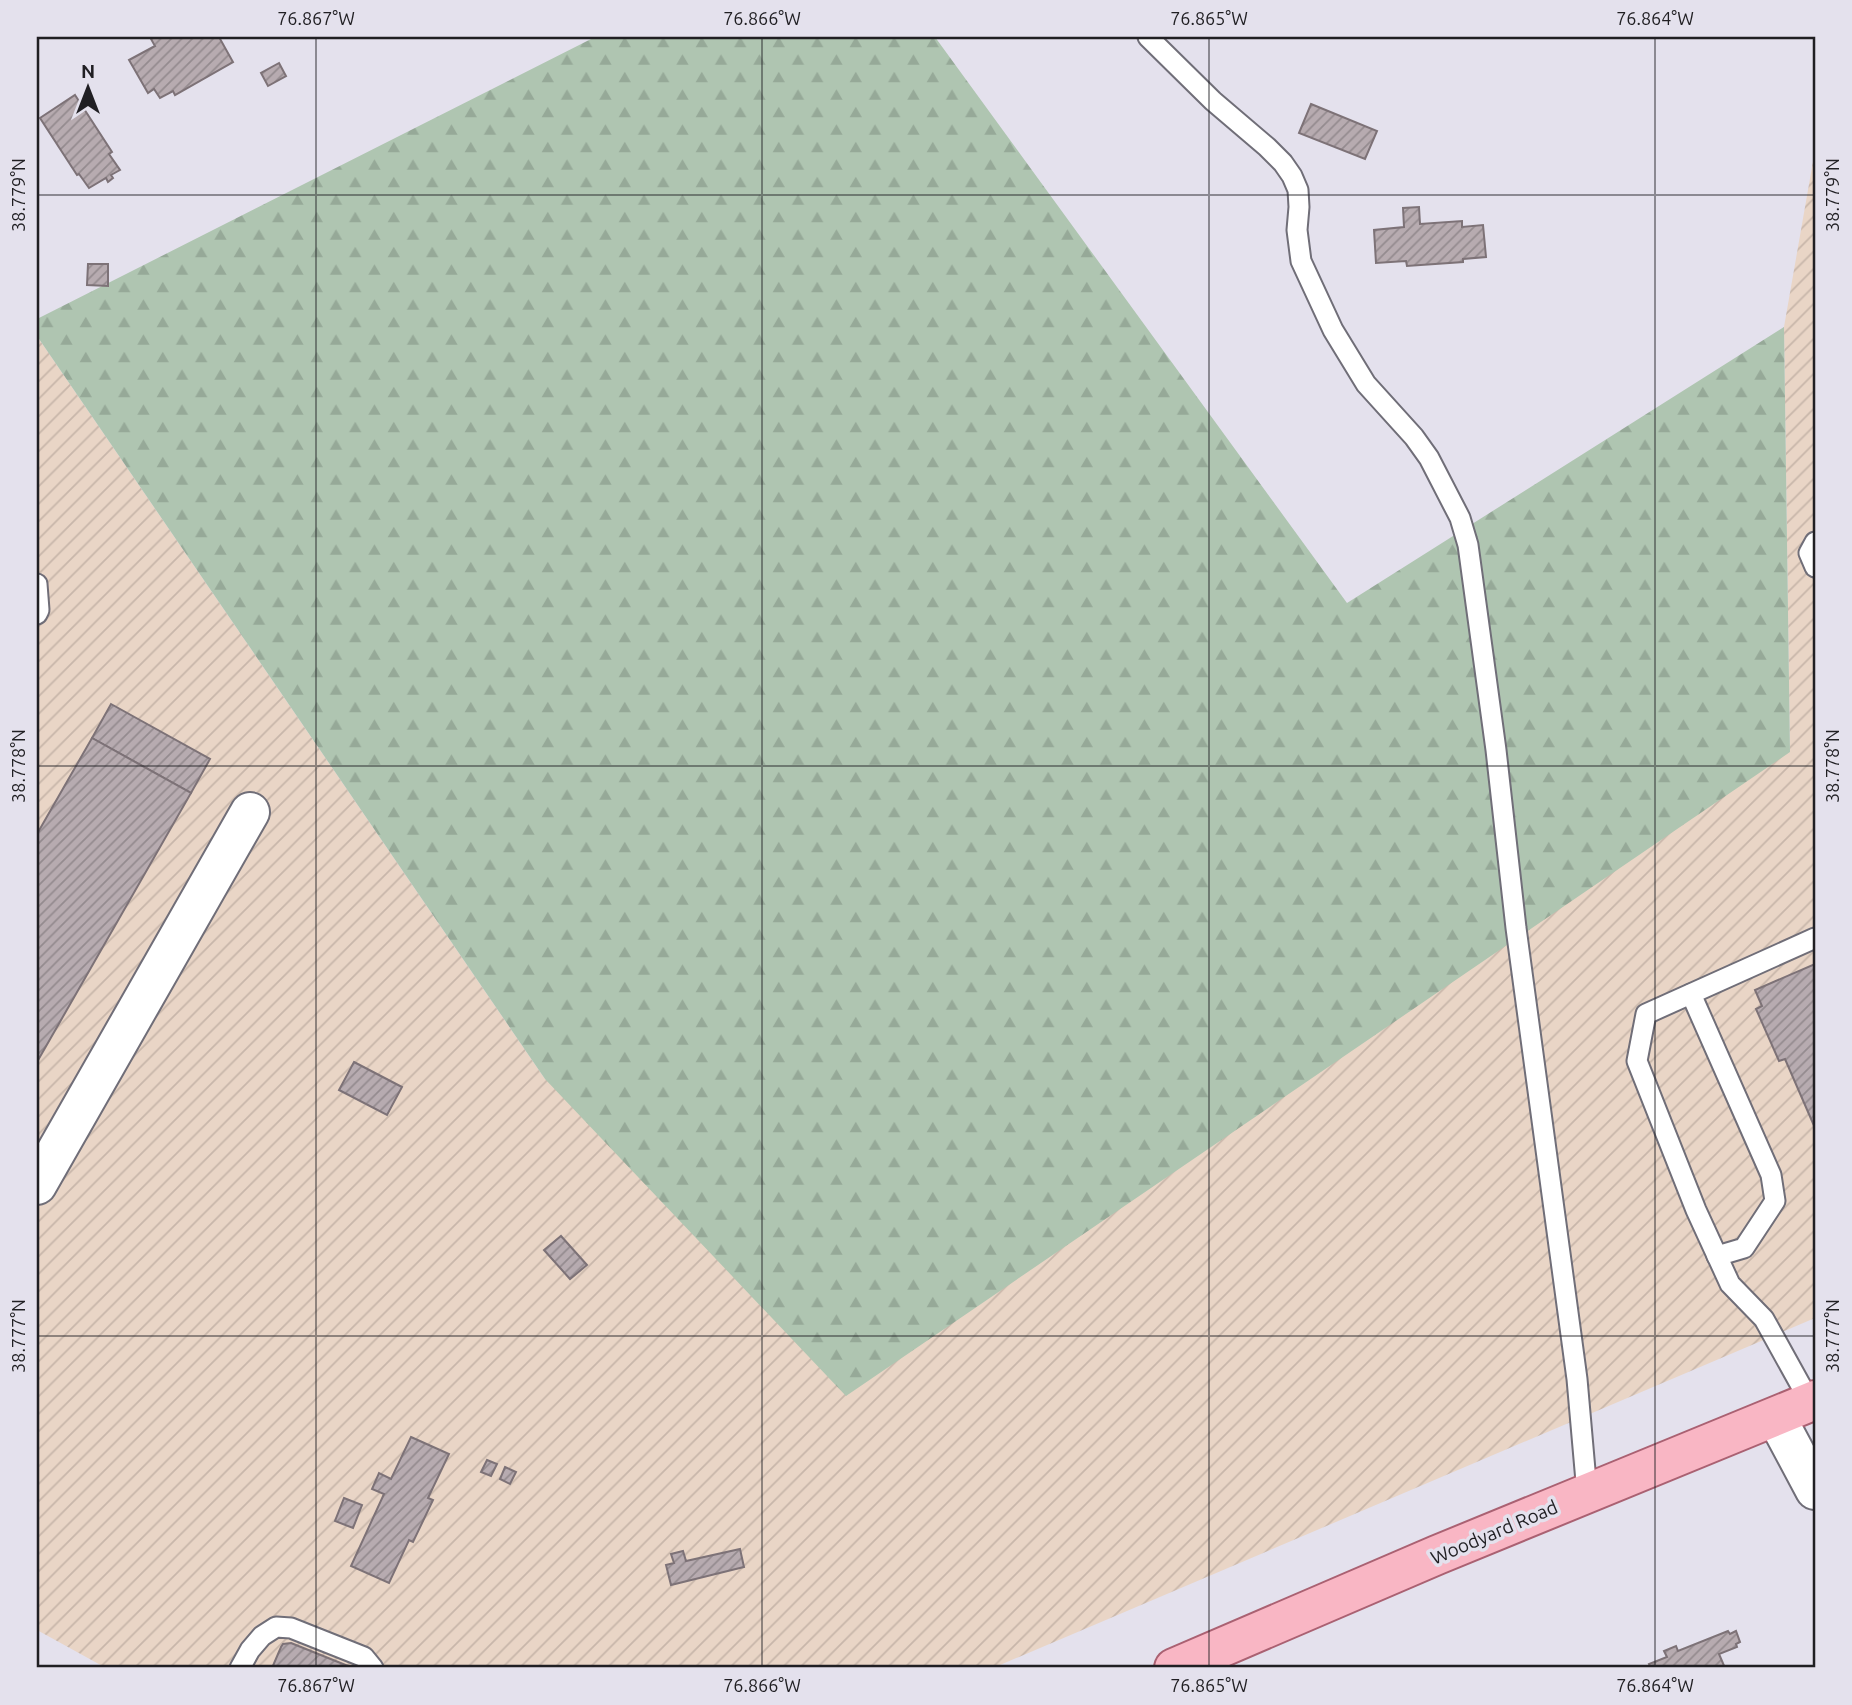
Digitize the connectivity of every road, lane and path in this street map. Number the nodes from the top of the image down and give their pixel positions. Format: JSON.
{"nodes":[{"id":1,"x":1148,"y":37,"type":"edge"},
{"id":2,"x":1815,"y":542,"type":"edge"},
{"id":3,"x":1815,"y":567,"type":"edge"},
{"id":4,"x":37,"y":584,"type":"edge"},
{"id":5,"x":37,"y":614,"type":"edge"},
{"id":6,"x":250,"y":812,"type":"dead end"},
{"id":7,"x":1815,"y":939,"type":"edge"},
{"id":8,"x":1690,"y":994,"type":"junction"},
{"id":9,"x":37,"y":1185,"type":"edge"},
{"id":10,"x":1717,"y":1255,"type":"junction"},
{"id":11,"x":1800,"y":1406,"type":"edge"},
{"id":12,"x":1815,"y":1490,"type":"edge"},
{"id":13,"x":1587,"y":1493,"type":"junction"},
{"id":14,"x":240,"y":1668,"type":"edge"},
{"id":15,"x":373,"y":1668,"type":"edge"},
{"id":16,"x":1174,"y":1668,"type":"edge"}],
"edges":[{"from":1,"to":13,"type":"lane"},
{"from":2,"to":3,"type":"lane"},
{"from":4,"to":5,"type":"lane"},
{"from":6,"to":9,"type":"street"},
{"from":7,"to":8,"type":"lane"},
{"from":8,"to":10,"type":"lane"},
{"from":8,"to":10,"type":"lane"},
{"from":10,"to":11,"type":"lane"},
{"from":11,"to":12,"type":"street"},
{"from":11,"to":13,"type":"main road","name":"Woodyard Road"},
{"from":13,"to":16,"type":"main road","name":"Woodyard Road"},
{"from":14,"to":15,"type":"lane"}]}
